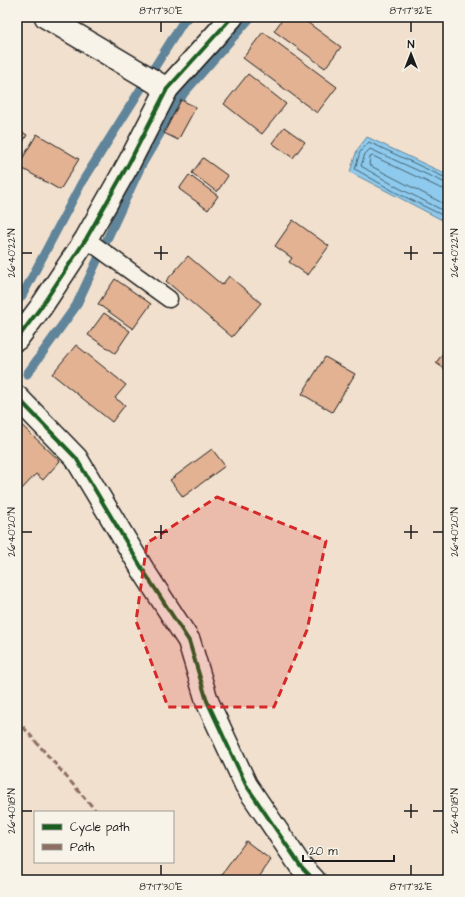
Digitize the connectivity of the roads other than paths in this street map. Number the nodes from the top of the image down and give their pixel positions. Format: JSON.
{"nodes":[{"id":1,"x":46,"y":17,"type":"edge"},
{"id":2,"x":232,"y":17,"type":"edge"},
{"id":3,"x":155,"y":81,"type":"junction"},
{"id":4,"x":92,"y":243,"type":"junction"},
{"id":5,"x":169,"y":299,"type":"dead end"},
{"id":6,"x":17,"y":339,"type":"edge"},
{"id":7,"x":17,"y":397,"type":"edge"},
{"id":8,"x":314,"y":880,"type":"edge"}],
"edges":[{"from":1,"to":3,"type":"street"},
{"from":2,"to":3,"type":"street"},
{"from":3,"to":4,"type":"street"},
{"from":4,"to":5,"type":"lane"},
{"from":4,"to":6,"type":"street"},
{"from":7,"to":8,"type":"street"}]}
